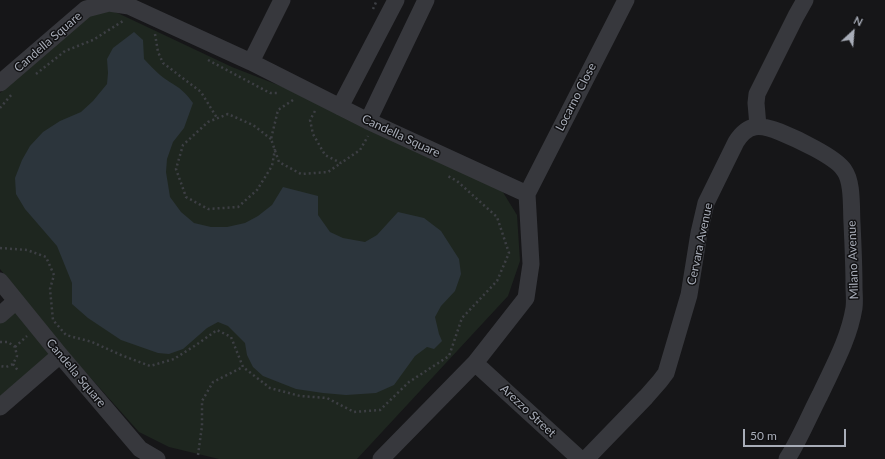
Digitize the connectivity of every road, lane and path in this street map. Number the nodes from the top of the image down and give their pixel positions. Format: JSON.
{"nodes":[{"id":1,"x":282,"y":0,"type":"edge"},
{"id":2,"x":426,"y":0,"type":"edge"},
{"id":3,"x":626,"y":0,"type":"edge"},
{"id":4,"x":805,"y":0,"type":"edge"},
{"id":5,"x":108,"y":2,"type":"edge"},
{"id":6,"x":393,"y":6,"type":"edge"},
{"id":7,"x":126,"y":19,"type":"dead end"},
{"id":8,"x":414,"y":23,"type":"junction"},
{"id":9,"x":150,"y":30,"type":"dead end"},
{"id":10,"x":155,"y":33,"type":"junction"},
{"id":11,"x":160,"y":36,"type":"dead end"},
{"id":12,"x":204,"y":58,"type":"dead end"},
{"id":13,"x":251,"y":62,"type":"junction"},
{"id":14,"x":31,"y":78,"type":"dead end"},
{"id":15,"x":7,"y":87,"type":"edge"},
{"id":16,"x":278,"y":93,"type":"dead end"},
{"id":17,"x":291,"y":95,"type":"dead end"},
{"id":18,"x":317,"y":107,"type":"dead end"},
{"id":19,"x":340,"y":107,"type":"junction"},
{"id":20,"x":0,"y":108,"type":"edge"},
{"id":21,"x":217,"y":118,"type":"junction"},
{"id":22,"x":369,"y":126,"type":"junction"},
{"id":23,"x":758,"y":126,"type":"junction"},
{"id":24,"x":271,"y":139,"type":"junction"},
{"id":25,"x":275,"y":149,"type":"junction"},
{"id":26,"x":341,"y":163,"type":"junction"},
{"id":27,"x":444,"y":174,"type":"dead end"},
{"id":28,"x":527,"y":194,"type":"junction"},
{"id":29,"x":0,"y":248,"type":"edge"},
{"id":30,"x":0,"y":281,"type":"edge"},
{"id":31,"x":16,"y":301,"type":"junction"},
{"id":32,"x":0,"y":315,"type":"edge"},
{"id":33,"x":28,"y":335,"type":"dead end"},
{"id":34,"x":0,"y":342,"type":"edge"},
{"id":35,"x":15,"y":347,"type":"junction"},
{"id":36,"x":60,"y":355,"type":"junction"},
{"id":37,"x":475,"y":363,"type":"junction"},
{"id":38,"x":13,"y":364,"type":"junction"},
{"id":39,"x":0,"y":366,"type":"edge"},
{"id":40,"x":243,"y":367,"type":"junction"},
{"id":41,"x":22,"y":376,"type":"dead end"},
{"id":42,"x":0,"y":407,"type":"edge"},
{"id":43,"x":198,"y":455,"type":"dead end"},
{"id":44,"x":157,"y":459,"type":"edge"},
{"id":45,"x":381,"y":459,"type":"edge"},
{"id":46,"x":580,"y":459,"type":"edge"},
{"id":47,"x":586,"y":459,"type":"edge"},
{"id":48,"x":787,"y":459,"type":"edge"}],
"edges":[{"from":1,"to":13,"type":"street"},
{"from":2,"to":8,"type":"street"},
{"from":3,"to":28,"type":"street","name":"Locarno Close"},
{"from":4,"to":23,"type":"street"},
{"from":5,"to":13,"type":"street","name":"Candella Square"},
{"from":5,"to":15,"type":"street","name":"Candella Square"},
{"from":6,"to":8,"type":"street"},
{"from":6,"to":19,"type":"street"},
{"from":7,"to":14,"type":"path"},
{"from":8,"to":22,"type":"street"},
{"from":9,"to":10,"type":"path"},
{"from":10,"to":11,"type":"path"},
{"from":10,"to":21,"type":"path"},
{"from":12,"to":16,"type":"path"},
{"from":13,"to":19,"type":"street","name":"Candella Square"},
{"from":15,"to":20,"type":"path"},
{"from":17,"to":24,"type":"path"},
{"from":18,"to":26,"type":"path"},
{"from":19,"to":22,"type":"street","name":"Candella Square"},
{"from":21,"to":24,"type":"path"},
{"from":21,"to":25,"type":"path"},
{"from":22,"to":26,"type":"path"},
{"from":22,"to":28,"type":"street","name":"Candella Square"},
{"from":23,"to":47,"type":"street","name":"Cervara Avenue"},
{"from":23,"to":48,"type":"street","name":"Milano Avenue"},
{"from":24,"to":25,"type":"path"},
{"from":25,"to":26,"type":"path"},
{"from":27,"to":40,"type":"path"},
{"from":28,"to":37,"type":"street"},
{"from":29,"to":40,"type":"path"},
{"from":30,"to":31,"type":"street","name":"Candella Square"},
{"from":31,"to":32,"type":"street"},
{"from":31,"to":36,"type":"street","name":"Candella Square"},
{"from":33,"to":35,"type":"path"},
{"from":34,"to":35,"type":"path"},
{"from":35,"to":38,"type":"path"},
{"from":36,"to":42,"type":"street"},
{"from":36,"to":44,"type":"street","name":"Candella Square"},
{"from":37,"to":45,"type":"street"},
{"from":37,"to":46,"type":"street","name":"Arezzo Street"},
{"from":38,"to":39,"type":"path"},
{"from":38,"to":41,"type":"path"},
{"from":40,"to":43,"type":"path"}]}
